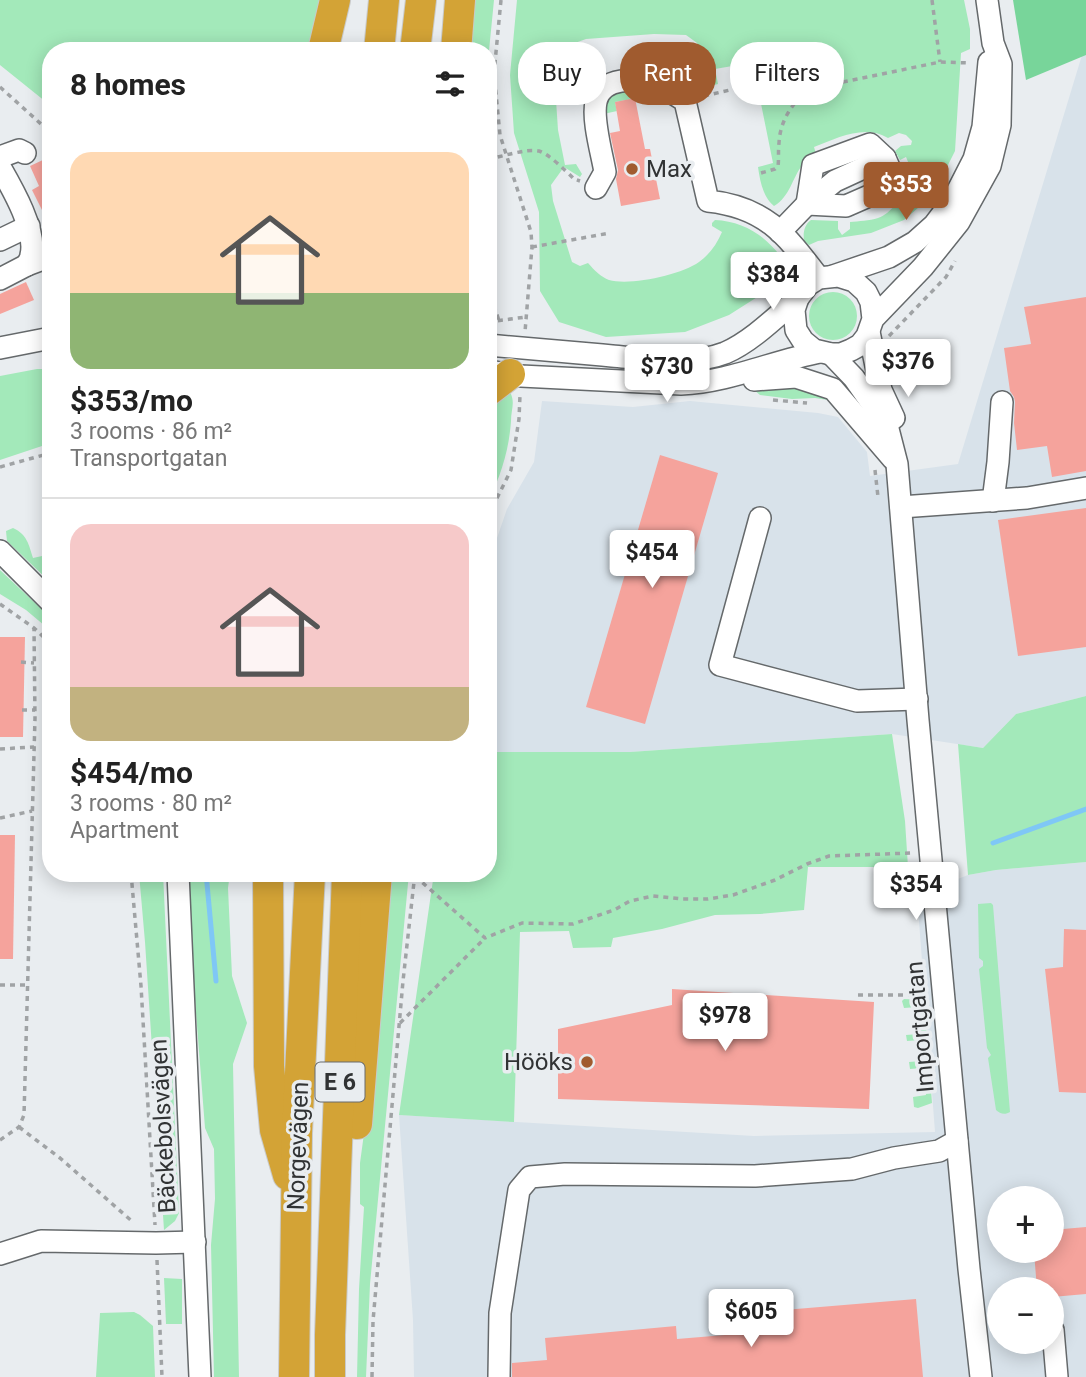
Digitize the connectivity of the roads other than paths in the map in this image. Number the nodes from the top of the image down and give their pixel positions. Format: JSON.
{"nodes":[{"id":1,"x":335,"y":0,"type":"edge"},
{"id":2,"x":384,"y":0,"type":"edge"},
{"id":3,"x":421,"y":0,"type":"edge"},
{"id":4,"x":460,"y":0,"type":"edge"},
{"id":5,"x":987,"y":0,"type":"edge"},
{"id":6,"x":325,"y":42,"type":"edge"},
{"id":7,"x":380,"y":42,"type":"edge"},
{"id":8,"x":416,"y":42,"type":"edge"},
{"id":9,"x":457,"y":42,"type":"edge"},
{"id":10,"x":993,"y":43,"type":"junction"},
{"id":11,"x":26,"y":152,"type":"dead end"},
{"id":12,"x":0,"y":157,"type":"edge"},
{"id":13,"x":0,"y":167,"type":"edge"},
{"id":14,"x":596,"y":188,"type":"road end"},
{"id":15,"x":807,"y":204,"type":"junction"},
{"id":16,"x":29,"y":226,"type":"junction"},
{"id":17,"x":780,"y":232,"type":"junction"},
{"id":18,"x":0,"y":240,"type":"edge"},
{"id":19,"x":42,"y":259,"type":"edge"},
{"id":20,"x":27,"y":265,"type":"junction"},
{"id":21,"x":826,"y":277,"type":"junction"},
{"id":22,"x":0,"y":279,"type":"edge"},
{"id":23,"x":798,"y":298,"type":"junction"},
{"id":24,"x":871,"y":325,"type":"junction"},
{"id":25,"x":42,"y":340,"type":"edge"},
{"id":26,"x":497,"y":346,"type":"edge"},
{"id":27,"x":0,"y":348,"type":"edge"},
{"id":28,"x":825,"y":353,"type":"junction"},
{"id":29,"x":497,"y":379,"type":"edge"},
{"id":30,"x":718,"y":380,"type":"junction"},
{"id":31,"x":1002,"y":402,"type":"dead end"},
{"id":32,"x":897,"y":464,"type":"junction"},
{"id":33,"x":1086,"y":488,"type":"edge"},
{"id":34,"x":993,"y":501,"type":"junction"},
{"id":35,"x":901,"y":507,"type":"junction"},
{"id":36,"x":760,"y":518,"type":"dead end"},
{"id":37,"x":0,"y":551,"type":"edge"},
{"id":38,"x":42,"y":593,"type":"edge"},
{"id":39,"x":917,"y":699,"type":"junction"},
{"id":40,"x":178,"y":882,"type":"edge"},
{"id":41,"x":268,"y":882,"type":"edge"},
{"id":42,"x":310,"y":882,"type":"edge"},
{"id":43,"x":347,"y":882,"type":"edge"},
{"id":44,"x":376,"y":882,"type":"edge"},
{"id":45,"x":957,"y":1140,"type":"junction"},
{"id":46,"x":296,"y":1203,"type":"junction"},
{"id":47,"x":195,"y":1242,"type":"junction"},
{"id":48,"x":0,"y":1254,"type":"edge"},
{"id":49,"x":330,"y":1335,"type":"junction"},
{"id":50,"x":1055,"y":1354,"type":"edge"},
{"id":51,"x":200,"y":1377,"type":"edge"},
{"id":52,"x":294,"y":1377,"type":"edge"},
{"id":53,"x":330,"y":1377,"type":"edge"},
{"id":54,"x":499,"y":1377,"type":"edge"},
{"id":55,"x":981,"y":1377,"type":"edge"},
{"id":56,"x":1057,"y":1377,"type":"edge"}],
"edges":[{"from":1,"to":6,"type":"highway"},
{"from":2,"to":7,"type":"highway"},
{"from":3,"to":8,"type":"highway"},
{"from":4,"to":9,"type":"highway"},
{"from":5,"to":10,"type":"street"},
{"from":10,"to":21,"type":"street"},
{"from":10,"to":24,"type":"street"},
{"from":11,"to":12,"type":"street"},
{"from":13,"to":16,"type":"street"},
{"from":14,"to":17,"type":"street"},
{"from":15,"to":15,"type":"street"},
{"from":15,"to":17,"type":"street"},
{"from":16,"to":18,"type":"street"},
{"from":16,"to":20,"type":"street"},
{"from":17,"to":21,"type":"street"},
{"from":19,"to":20,"type":"street"},
{"from":20,"to":22,"type":"street"},
{"from":21,"to":23,"type":"street"},
{"from":21,"to":24,"type":"street"},
{"from":23,"to":26,"type":"street"},
{"from":23,"to":28,"type":"street"},
{"from":24,"to":28,"type":"street"},
{"from":24,"to":32,"type":"street","name":"Importgatan"},
{"from":25,"to":27,"type":"street"},
{"from":28,"to":30,"type":"street"},
{"from":28,"to":32,"type":"street","name":"Importgatan"},
{"from":29,"to":30,"type":"street"},
{"from":30,"to":32,"type":"street"},
{"from":31,"to":34,"type":"street"},
{"from":32,"to":35,"type":"street","name":"Importgatan"},
{"from":33,"to":34,"type":"street"},
{"from":34,"to":35,"type":"street"},
{"from":35,"to":39,"type":"street","name":"Importgatan"},
{"from":36,"to":39,"type":"street"},
{"from":37,"to":38,"type":"street"},
{"from":39,"to":45,"type":"street","name":"Importgatan"},
{"from":40,"to":47,"type":"street","name":"Bäckebolsvägen"},
{"from":41,"to":46,"type":"highway"},
{"from":42,"to":46,"type":"highway","name":"Norgevägen","number":"E 6"},
{"from":43,"to":49,"type":"highway","name":"Norgevägen","number":"E 6"},
{"from":44,"to":49,"type":"highway"},
{"from":45,"to":54,"type":"street"},
{"from":45,"to":55,"type":"street","name":"Importgatan"},
{"from":46,"to":52,"type":"highway","name":"Norgevägen","number":"E 6"},
{"from":47,"to":48,"type":"street"},
{"from":47,"to":51,"type":"street","name":"Bäckebolsvägen"},
{"from":49,"to":53,"type":"highway","name":"Norgevägen","number":"E 6"},
{"from":50,"to":56,"type":"street"}]}
